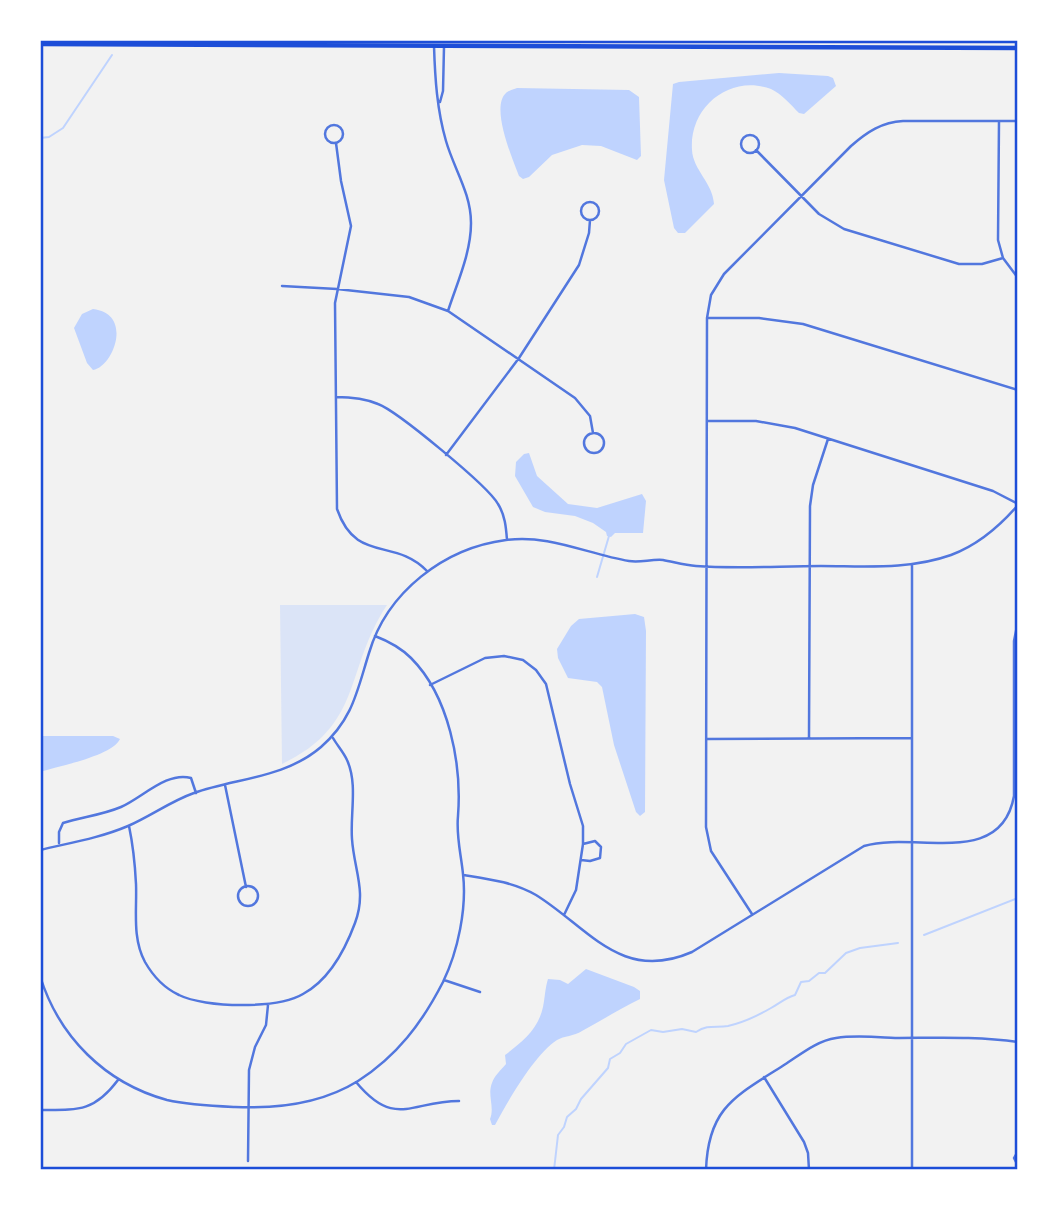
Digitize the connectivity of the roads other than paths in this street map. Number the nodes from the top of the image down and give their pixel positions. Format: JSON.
{"nodes":[{"id":1,"x":40,"y":44,"type":"edge"},
{"id":2,"x":434,"y":46,"type":"junction"},
{"id":3,"x":444,"y":46,"type":"junction"},
{"id":4,"x":1018,"y":48,"type":"edge"},
{"id":5,"x":440,"y":102,"type":"junction"},
{"id":6,"x":999,"y":121,"type":"junction"},
{"id":7,"x":1018,"y":121,"type":"edge"},
{"id":8,"x":336,"y":143,"type":"junction"},
{"id":9,"x":756,"y":150,"type":"junction"},
{"id":10,"x":801,"y":195,"type":"junction"},
{"id":11,"x":590,"y":220,"type":"junction"},
{"id":12,"x":1003,"y":257,"type":"junction"},
{"id":13,"x":1018,"y":278,"type":"edge"},
{"id":14,"x":282,"y":286,"type":"dead end"},
{"id":15,"x":337,"y":289,"type":"junction"},
{"id":16,"x":448,"y":312,"type":"junction"},
{"id":17,"x":707,"y":318,"type":"junction"},
{"id":18,"x":519,"y":358,"type":"junction"},
{"id":19,"x":1018,"y":390,"type":"edge"},
{"id":20,"x":335,"y":397,"type":"junction"},
{"id":21,"x":708,"y":421,"type":"junction"},
{"id":22,"x":593,"y":433,"type":"junction"},
{"id":23,"x":828,"y":439,"type":"junction"},
{"id":24,"x":446,"y":455,"type":"junction"},
{"id":25,"x":1018,"y":505,"type":"edge"},
{"id":26,"x":507,"y":540,"type":"junction"},
{"id":27,"x":912,"y":565,"type":"junction"},
{"id":28,"x":706,"y":566,"type":"junction"},
{"id":29,"x":809,"y":566,"type":"junction"},
{"id":30,"x":427,"y":571,"type":"junction"},
{"id":31,"x":1018,"y":621,"type":"edge"},
{"id":32,"x":375,"y":636,"type":"junction"},
{"id":33,"x":430,"y":685,"type":"junction"},
{"id":34,"x":332,"y":737,"type":"junction"},
{"id":35,"x":809,"y":738,"type":"junction"},
{"id":36,"x":912,"y":738,"type":"junction"},
{"id":37,"x":706,"y":739,"type":"junction"},
{"id":38,"x":225,"y":785,"type":"junction"},
{"id":39,"x":196,"y":793,"type":"junction"},
{"id":40,"x":129,"y":826,"type":"junction"},
{"id":41,"x":911,"y":842,"type":"junction"},
{"id":42,"x":583,"y":844,"type":"junction"},
{"id":43,"x":60,"y":845,"type":"junction"},
{"id":44,"x":40,"y":850,"type":"edge"},
{"id":45,"x":581,"y":860,"type":"junction"},
{"id":46,"x":464,"y":876,"type":"junction"},
{"id":47,"x":246,"y":887,"type":"junction"},
{"id":48,"x":752,"y":914,"type":"junction"},
{"id":49,"x":564,"y":915,"type":"junction"},
{"id":50,"x":40,"y":977,"type":"edge"},
{"id":51,"x":444,"y":980,"type":"junction"},
{"id":52,"x":480,"y":992,"type":"dead end"},
{"id":53,"x":268,"y":1005,"type":"junction"},
{"id":54,"x":912,"y":1038,"type":"junction"},
{"id":55,"x":1018,"y":1042,"type":"edge"},
{"id":56,"x":764,"y":1077,"type":"junction"},
{"id":57,"x":118,"y":1080,"type":"junction"},
{"id":58,"x":356,"y":1082,"type":"junction"},
{"id":59,"x":459,"y":1101,"type":"dead end"},
{"id":60,"x":248,"y":1108,"type":"junction"},
{"id":61,"x":40,"y":1110,"type":"edge"},
{"id":62,"x":1018,"y":1151,"type":"edge"},
{"id":63,"x":248,"y":1161,"type":"dead end"},
{"id":64,"x":1018,"y":1166,"type":"edge"},
{"id":65,"x":706,"y":1170,"type":"edge"},
{"id":66,"x":809,"y":1170,"type":"edge"},
{"id":67,"x":912,"y":1170,"type":"edge"}],
"edges":[{"from":1,"to":2,"type":"main road"},
{"from":2,"to":3,"type":"main road"},
{"from":2,"to":5,"type":"street"},
{"from":3,"to":4,"type":"main road"},
{"from":3,"to":5,"type":"street"},
{"from":5,"to":16,"type":"street"},
{"from":6,"to":7,"type":"street"},
{"from":6,"to":10,"type":"street"},
{"from":6,"to":12,"type":"street"},
{"from":8,"to":8,"type":"street"},
{"from":8,"to":15,"type":"street"},
{"from":9,"to":9,"type":"street"},
{"from":9,"to":10,"type":"street"},
{"from":10,"to":12,"type":"street"},
{"from":10,"to":17,"type":"street"},
{"from":11,"to":11,"type":"street"},
{"from":11,"to":18,"type":"street"},
{"from":12,"to":13,"type":"street"},
{"from":14,"to":15,"type":"street"},
{"from":15,"to":16,"type":"street"},
{"from":15,"to":20,"type":"street"},
{"from":16,"to":18,"type":"street"},
{"from":17,"to":19,"type":"street"},
{"from":17,"to":21,"type":"street"},
{"from":18,"to":22,"type":"street"},
{"from":18,"to":24,"type":"street"},
{"from":20,"to":24,"type":"street"},
{"from":20,"to":30,"type":"street"},
{"from":21,"to":23,"type":"street"},
{"from":21,"to":28,"type":"street"},
{"from":22,"to":22,"type":"street"},
{"from":23,"to":25,"type":"street"},
{"from":23,"to":29,"type":"street"},
{"from":24,"to":26,"type":"street"},
{"from":25,"to":27,"type":"street"},
{"from":26,"to":28,"type":"street"},
{"from":26,"to":30,"type":"street"},
{"from":27,"to":29,"type":"street"},
{"from":27,"to":36,"type":"street"},
{"from":28,"to":29,"type":"street"},
{"from":28,"to":37,"type":"street"},
{"from":29,"to":35,"type":"street"},
{"from":30,"to":32,"type":"street"},
{"from":31,"to":41,"type":"street"},
{"from":32,"to":33,"type":"street"},
{"from":32,"to":34,"type":"street"},
{"from":33,"to":42,"type":"street"},
{"from":33,"to":46,"type":"street"},
{"from":34,"to":38,"type":"street"},
{"from":34,"to":53,"type":"street"},
{"from":35,"to":36,"type":"street"},
{"from":35,"to":37,"type":"street"},
{"from":36,"to":41,"type":"street"},
{"from":37,"to":48,"type":"street"},
{"from":38,"to":39,"type":"street"},
{"from":38,"to":47,"type":"street"},
{"from":39,"to":40,"type":"street"},
{"from":39,"to":43,"type":"street"},
{"from":40,"to":43,"type":"street"},
{"from":40,"to":53,"type":"street"},
{"from":41,"to":48,"type":"street"},
{"from":41,"to":54,"type":"street"},
{"from":42,"to":45,"type":"street"},
{"from":42,"to":45,"type":"street"},
{"from":43,"to":44,"type":"street"},
{"from":45,"to":49,"type":"street"},
{"from":46,"to":49,"type":"street"},
{"from":46,"to":51,"type":"street"},
{"from":47,"to":47,"type":"street"},
{"from":48,"to":49,"type":"street"},
{"from":50,"to":57,"type":"street"},
{"from":51,"to":52,"type":"street"},
{"from":51,"to":58,"type":"street"},
{"from":53,"to":60,"type":"street"},
{"from":54,"to":55,"type":"street"},
{"from":54,"to":56,"type":"street"},
{"from":54,"to":67,"type":"street"},
{"from":56,"to":65,"type":"street"},
{"from":56,"to":66,"type":"street"},
{"from":57,"to":60,"type":"street"},
{"from":57,"to":61,"type":"street"},
{"from":58,"to":59,"type":"street"},
{"from":58,"to":60,"type":"street"},
{"from":60,"to":63,"type":"street"},
{"from":62,"to":64,"type":"street"}]}
